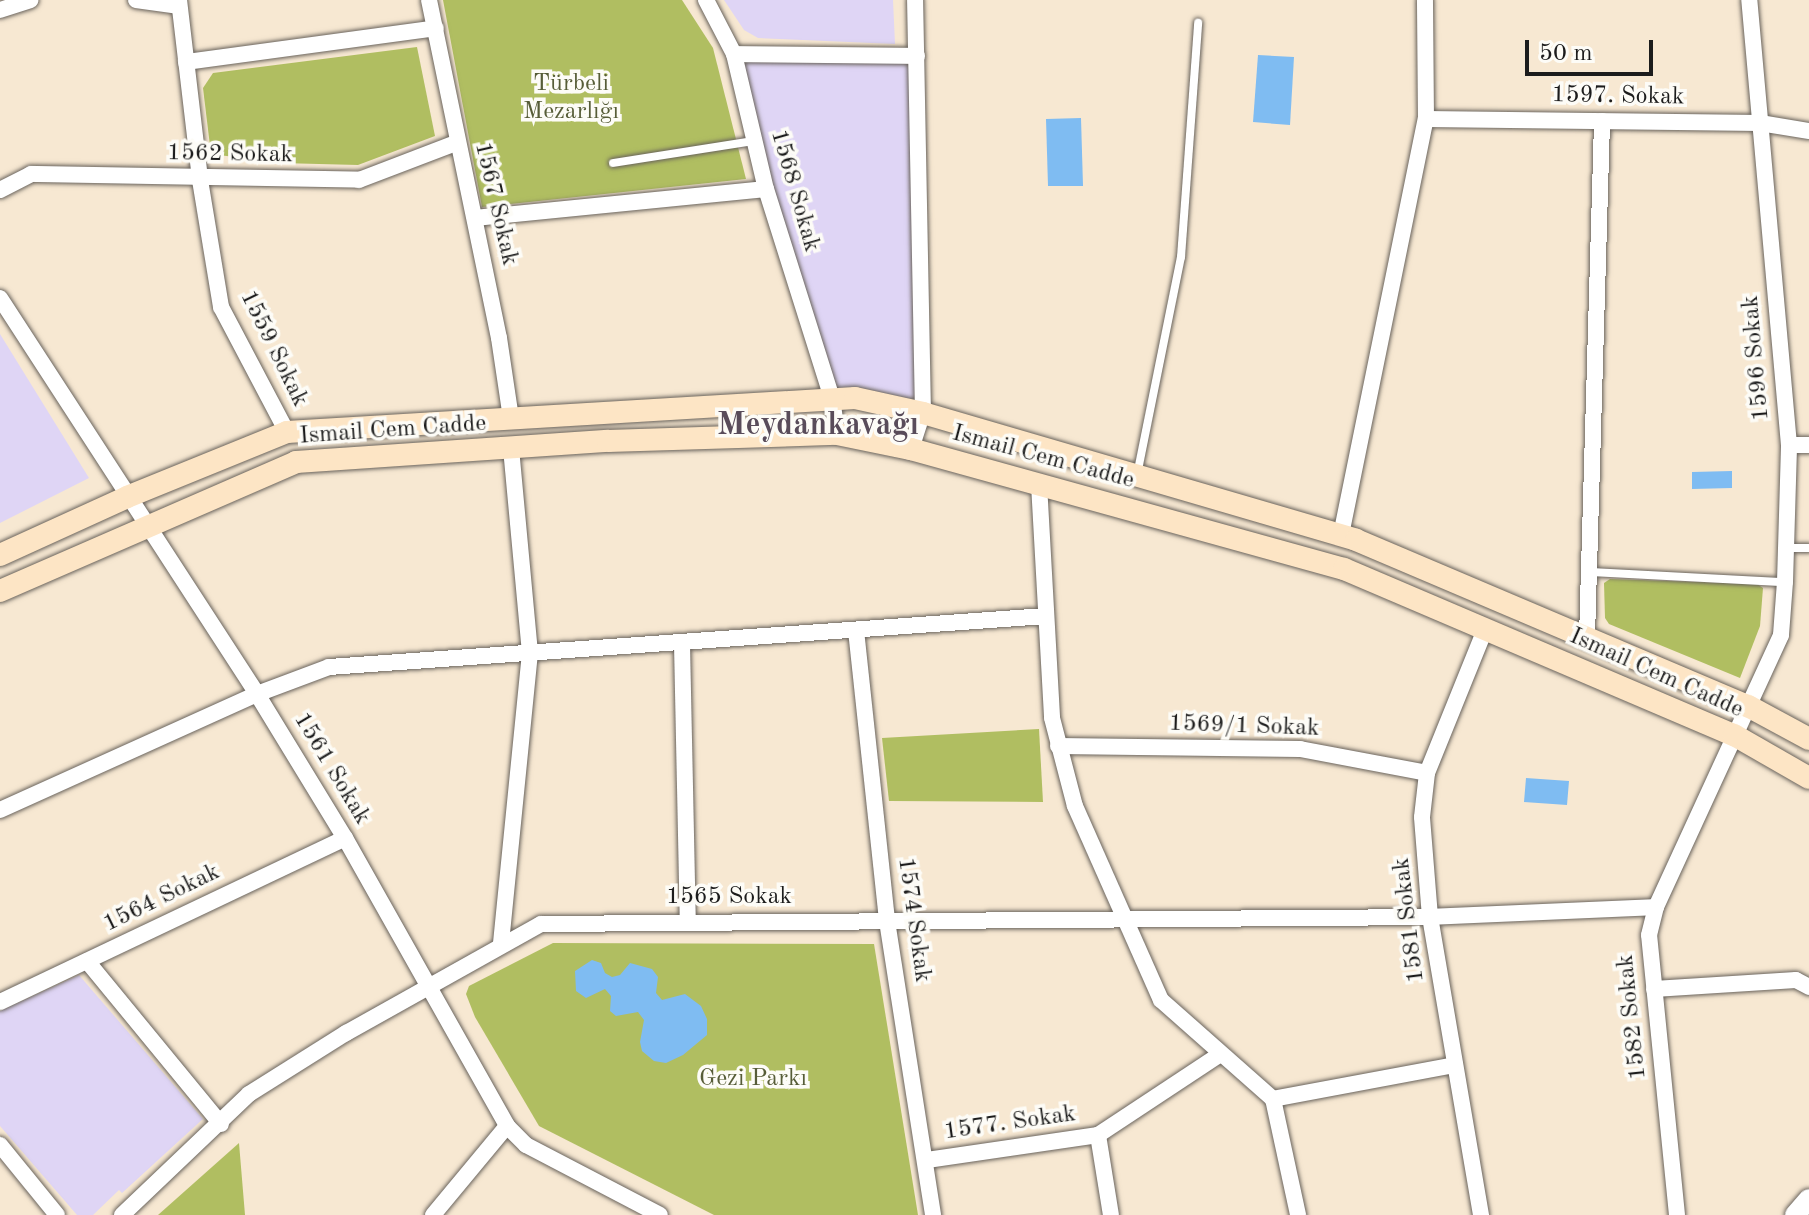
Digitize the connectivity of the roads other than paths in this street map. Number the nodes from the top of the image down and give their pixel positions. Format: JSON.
{"nodes":[{"id":1,"x":30,"y":0,"type":"edge"},
{"id":2,"x":136,"y":0,"type":"edge"},
{"id":3,"x":429,"y":0,"type":"edge"},
{"id":4,"x":706,"y":0,"type":"edge"},
{"id":5,"x":915,"y":0,"type":"edge"},
{"id":6,"x":1425,"y":0,"type":"edge"},
{"id":7,"x":1749,"y":0,"type":"edge"},
{"id":8,"x":178,"y":3,"type":"edge"},
{"id":9,"x":0,"y":10,"type":"edge"},
{"id":10,"x":1198,"y":23,"type":"dead end"},
{"id":11,"x":436,"y":28,"type":"junction"},
{"id":12,"x":734,"y":54,"type":"junction"},
{"id":13,"x":917,"y":56,"type":"junction"},
{"id":14,"x":186,"y":62,"type":"junction"},
{"id":15,"x":1426,"y":119,"type":"junction"},
{"id":16,"x":1602,"y":121,"type":"junction"},
{"id":17,"x":1760,"y":123,"type":"junction"},
{"id":18,"x":1809,"y":131,"type":"edge"},
{"id":19,"x":754,"y":141,"type":"junction"},
{"id":20,"x":456,"y":143,"type":"junction"},
{"id":21,"x":613,"y":163,"type":"dead end"},
{"id":22,"x":200,"y":180,"type":"junction"},
{"id":23,"x":766,"y":189,"type":"junction"},
{"id":24,"x":0,"y":190,"type":"edge"},
{"id":25,"x":475,"y":218,"type":"junction"},
{"id":26,"x":0,"y":298,"type":"edge"},
{"id":27,"x":832,"y":398,"type":"junction"},
{"id":28,"x":923,"y":413,"type":"junction"},
{"id":29,"x":511,"y":418,"type":"junction"},
{"id":30,"x":287,"y":432,"type":"junction"},
{"id":31,"x":837,"y":434,"type":"junction"},
{"id":32,"x":1789,"y":445,"type":"junction"},
{"id":33,"x":1809,"y":445,"type":"edge"},
{"id":34,"x":511,"y":449,"type":"junction"},
{"id":35,"x":911,"y":449,"type":"junction"},
{"id":36,"x":1137,"y":476,"type":"junction"},
{"id":37,"x":1039,"y":484,"type":"junction"},
{"id":38,"x":127,"y":497,"type":"junction"},
{"id":39,"x":145,"y":525,"type":"junction"},
{"id":40,"x":1341,"y":535,"type":"junction"},
{"id":41,"x":1787,"y":548,"type":"junction"},
{"id":42,"x":1809,"y":548,"type":"edge"},
{"id":43,"x":0,"y":555,"type":"edge"},
{"id":44,"x":1591,"y":572,"type":"junction"},
{"id":45,"x":1785,"y":582,"type":"junction"},
{"id":46,"x":0,"y":591,"type":"edge"},
{"id":47,"x":1046,"y":616,"type":"junction"},
{"id":48,"x":1486,"y":627,"type":"junction"},
{"id":49,"x":856,"y":630,"type":"junction"},
{"id":50,"x":1587,"y":637,"type":"junction"},
{"id":51,"x":682,"y":644,"type":"junction"},
{"id":52,"x":530,"y":653,"type":"junction"},
{"id":53,"x":257,"y":694,"type":"junction"},
{"id":54,"x":1748,"y":706,"type":"junction"},
{"id":55,"x":1734,"y":735,"type":"junction"},
{"id":56,"x":1809,"y":739,"type":"edge"},
{"id":57,"x":1058,"y":746,"type":"junction"},
{"id":58,"x":1427,"y":773,"type":"junction"},
{"id":59,"x":1809,"y":778,"type":"edge"},
{"id":60,"x":0,"y":810,"type":"edge"},
{"id":61,"x":345,"y":838,"type":"junction"},
{"id":62,"x":1656,"y":907,"type":"junction"},
{"id":63,"x":1430,"y":917,"type":"junction"},
{"id":64,"x":1124,"y":920,"type":"junction"},
{"id":65,"x":887,"y":921,"type":"junction"},
{"id":66,"x":688,"y":922,"type":"junction"},
{"id":67,"x":501,"y":943,"type":"junction"},
{"id":68,"x":87,"y":961,"type":"junction"},
{"id":69,"x":1809,"y":987,"type":"edge"},
{"id":70,"x":429,"y":988,"type":"junction"},
{"id":71,"x":1654,"y":989,"type":"junction"},
{"id":72,"x":0,"y":1002,"type":"edge"},
{"id":73,"x":1219,"y":1055,"type":"junction"},
{"id":74,"x":1455,"y":1065,"type":"junction"},
{"id":75,"x":1273,"y":1099,"type":"junction"},
{"id":76,"x":221,"y":1124,"type":"junction"},
{"id":77,"x":507,"y":1126,"type":"junction"},
{"id":78,"x":1098,"y":1135,"type":"junction"},
{"id":79,"x":0,"y":1145,"type":"edge"},
{"id":80,"x":927,"y":1160,"type":"junction"},
{"id":81,"x":1809,"y":1199,"type":"edge"},
{"id":82,"x":57,"y":1215,"type":"edge"},
{"id":83,"x":122,"y":1215,"type":"edge"},
{"id":84,"x":433,"y":1215,"type":"edge"},
{"id":85,"x":660,"y":1215,"type":"edge"},
{"id":86,"x":933,"y":1215,"type":"edge"},
{"id":87,"x":1111,"y":1215,"type":"edge"},
{"id":88,"x":1298,"y":1215,"type":"edge"},
{"id":89,"x":1481,"y":1215,"type":"edge"},
{"id":90,"x":1677,"y":1215,"type":"edge"},
{"id":91,"x":1795,"y":1215,"type":"edge"}],
"edges":[{"from":1,"to":9,"type":"street"},
{"from":2,"to":8,"type":"street"},
{"from":3,"to":11,"type":"street","name":"1567 Sokak"},
{"from":4,"to":12,"type":"street","name":"1568 Sokak"},
{"from":5,"to":13,"type":"street"},
{"from":6,"to":15,"type":"street"},
{"from":7,"to":17,"type":"street","name":"1596 Sokak"},
{"from":8,"to":14,"type":"street","name":"1559 Sokak"},
{"from":10,"to":36,"type":"lane"},
{"from":11,"to":14,"type":"street"},
{"from":11,"to":20,"type":"street","name":"1567 Sokak"},
{"from":12,"to":13,"type":"street"},
{"from":12,"to":19,"type":"street","name":"1568 Sokak"},
{"from":13,"to":28,"type":"street"},
{"from":14,"to":22,"type":"street","name":"1559 Sokak"},
{"from":15,"to":16,"type":"street","name":"1597. Sokak"},
{"from":15,"to":40,"type":"street"},
{"from":16,"to":17,"type":"street","name":"1597. Sokak"},
{"from":16,"to":44,"type":"street"},
{"from":17,"to":18,"type":"street","name":"1597. Sokak"},
{"from":17,"to":32,"type":"street","name":"1596 Sokak"},
{"from":19,"to":21,"type":"lane"},
{"from":19,"to":23,"type":"street","name":"1568 Sokak"},
{"from":20,"to":22,"type":"street","name":"1562 Sokak"},
{"from":20,"to":25,"type":"street","name":"1567 Sokak"},
{"from":22,"to":24,"type":"street","name":"1562 Sokak"},
{"from":22,"to":30,"type":"street","name":"1559 Sokak"},
{"from":23,"to":25,"type":"street"},
{"from":23,"to":27,"type":"street","name":"1568 Sokak"},
{"from":25,"to":29,"type":"street","name":"1567 Sokak"},
{"from":26,"to":38,"type":"street","name":"1561 Sokak"},
{"from":27,"to":28,"type":"main road","name":"Ismail Cem Cadde"},
{"from":27,"to":29,"type":"main road","name":"Ismail Cem Cadde"},
{"from":27,"to":31,"type":"street","name":"1568 Sokak"},
{"from":28,"to":35,"type":"street"},
{"from":28,"to":36,"type":"main road","name":"Ismail Cem Cadde"},
{"from":29,"to":30,"type":"main road","name":"Ismail Cem Cadde"},
{"from":30,"to":38,"type":"main road","name":"Ismail Cem Cadde"},
{"from":31,"to":34,"type":"main road","name":"Ismail Cem Cadde"},
{"from":31,"to":35,"type":"main road","name":"Ismail Cem Cadde"},
{"from":32,"to":33,"type":"street"},
{"from":32,"to":41,"type":"street","name":"1596 Sokak"},
{"from":34,"to":39,"type":"main road","name":"Ismail Cem Cadde"},
{"from":34,"to":52,"type":"street"},
{"from":35,"to":37,"type":"main road","name":"Ismail Cem Cadde"},
{"from":36,"to":40,"type":"main road","name":"Ismail Cem Cadde"},
{"from":37,"to":47,"type":"street"},
{"from":37,"to":48,"type":"main road","name":"Ismail Cem Cadde"},
{"from":38,"to":39,"type":"street","name":"1561 Sokak"},
{"from":38,"to":43,"type":"main road","name":"Ismail Cem Cadde"},
{"from":39,"to":46,"type":"main road","name":"Ismail Cem Cadde"},
{"from":39,"to":53,"type":"street","name":"1561 Sokak"},
{"from":40,"to":50,"type":"main road","name":"Ismail Cem Cadde"},
{"from":41,"to":42,"type":"lane"},
{"from":41,"to":45,"type":"street","name":"1596 Sokak"},
{"from":44,"to":45,"type":"lane"},
{"from":44,"to":50,"type":"street"},
{"from":45,"to":54,"type":"street","name":"1596 Sokak"},
{"from":47,"to":49,"type":"street"},
{"from":47,"to":57,"type":"street"},
{"from":48,"to":55,"type":"main road","name":"Ismail Cem Cadde"},
{"from":48,"to":58,"type":"street","name":"1581 Sokak"},
{"from":49,"to":51,"type":"street"},
{"from":49,"to":65,"type":"street","name":"1574 Sokak"},
{"from":50,"to":54,"type":"main road","name":"Ismail Cem Cadde"},
{"from":51,"to":52,"type":"street"},
{"from":51,"to":66,"type":"street"},
{"from":52,"to":53,"type":"street"},
{"from":52,"to":67,"type":"street"},
{"from":53,"to":60,"type":"street"},
{"from":53,"to":61,"type":"street","name":"1561 Sokak"},
{"from":54,"to":55,"type":"street","name":"1596 Sokak"},
{"from":54,"to":56,"type":"main road","name":"Ismail Cem Cadde"},
{"from":55,"to":59,"type":"main road","name":"Ismail Cem Cadde"},
{"from":55,"to":62,"type":"street","name":"1582 Sokak"},
{"from":57,"to":58,"type":"street","name":"1569/1 Sokak"},
{"from":57,"to":64,"type":"street"},
{"from":58,"to":63,"type":"street","name":"1581 Sokak"},
{"from":61,"to":68,"type":"street","name":"1564 Sokak"},
{"from":61,"to":70,"type":"street","name":"1561 Sokak"},
{"from":62,"to":63,"type":"street","name":"1565 Sokak"},
{"from":62,"to":71,"type":"street","name":"1582 Sokak"},
{"from":63,"to":64,"type":"street","name":"1565 Sokak"},
{"from":63,"to":74,"type":"street","name":"1581 Sokak"},
{"from":64,"to":65,"type":"street","name":"1565 Sokak"},
{"from":64,"to":73,"type":"street"},
{"from":65,"to":66,"type":"street","name":"1565 Sokak"},
{"from":65,"to":80,"type":"street","name":"1574 Sokak"},
{"from":66,"to":67,"type":"street","name":"1565 Sokak"},
{"from":67,"to":70,"type":"street","name":"1565 Sokak"},
{"from":68,"to":72,"type":"street","name":"1564 Sokak"},
{"from":68,"to":76,"type":"street"},
{"from":69,"to":71,"type":"street"},
{"from":70,"to":76,"type":"street","name":"1565 Sokak"},
{"from":70,"to":77,"type":"street","name":"1561 Sokak"},
{"from":71,"to":90,"type":"street","name":"1582 Sokak"},
{"from":73,"to":75,"type":"street"},
{"from":73,"to":78,"type":"street","name":"1577. Sokak"},
{"from":74,"to":75,"type":"street"},
{"from":74,"to":89,"type":"street","name":"1581 Sokak"},
{"from":75,"to":88,"type":"street"},
{"from":76,"to":83,"type":"street","name":"1565 Sokak"},
{"from":77,"to":84,"type":"street"},
{"from":77,"to":85,"type":"street","name":"1561 Sokak"},
{"from":78,"to":80,"type":"street","name":"1577. Sokak"},
{"from":78,"to":87,"type":"street"},
{"from":79,"to":82,"type":"street"},
{"from":80,"to":86,"type":"street","name":"1574 Sokak"},
{"from":81,"to":91,"type":"street"}]}
